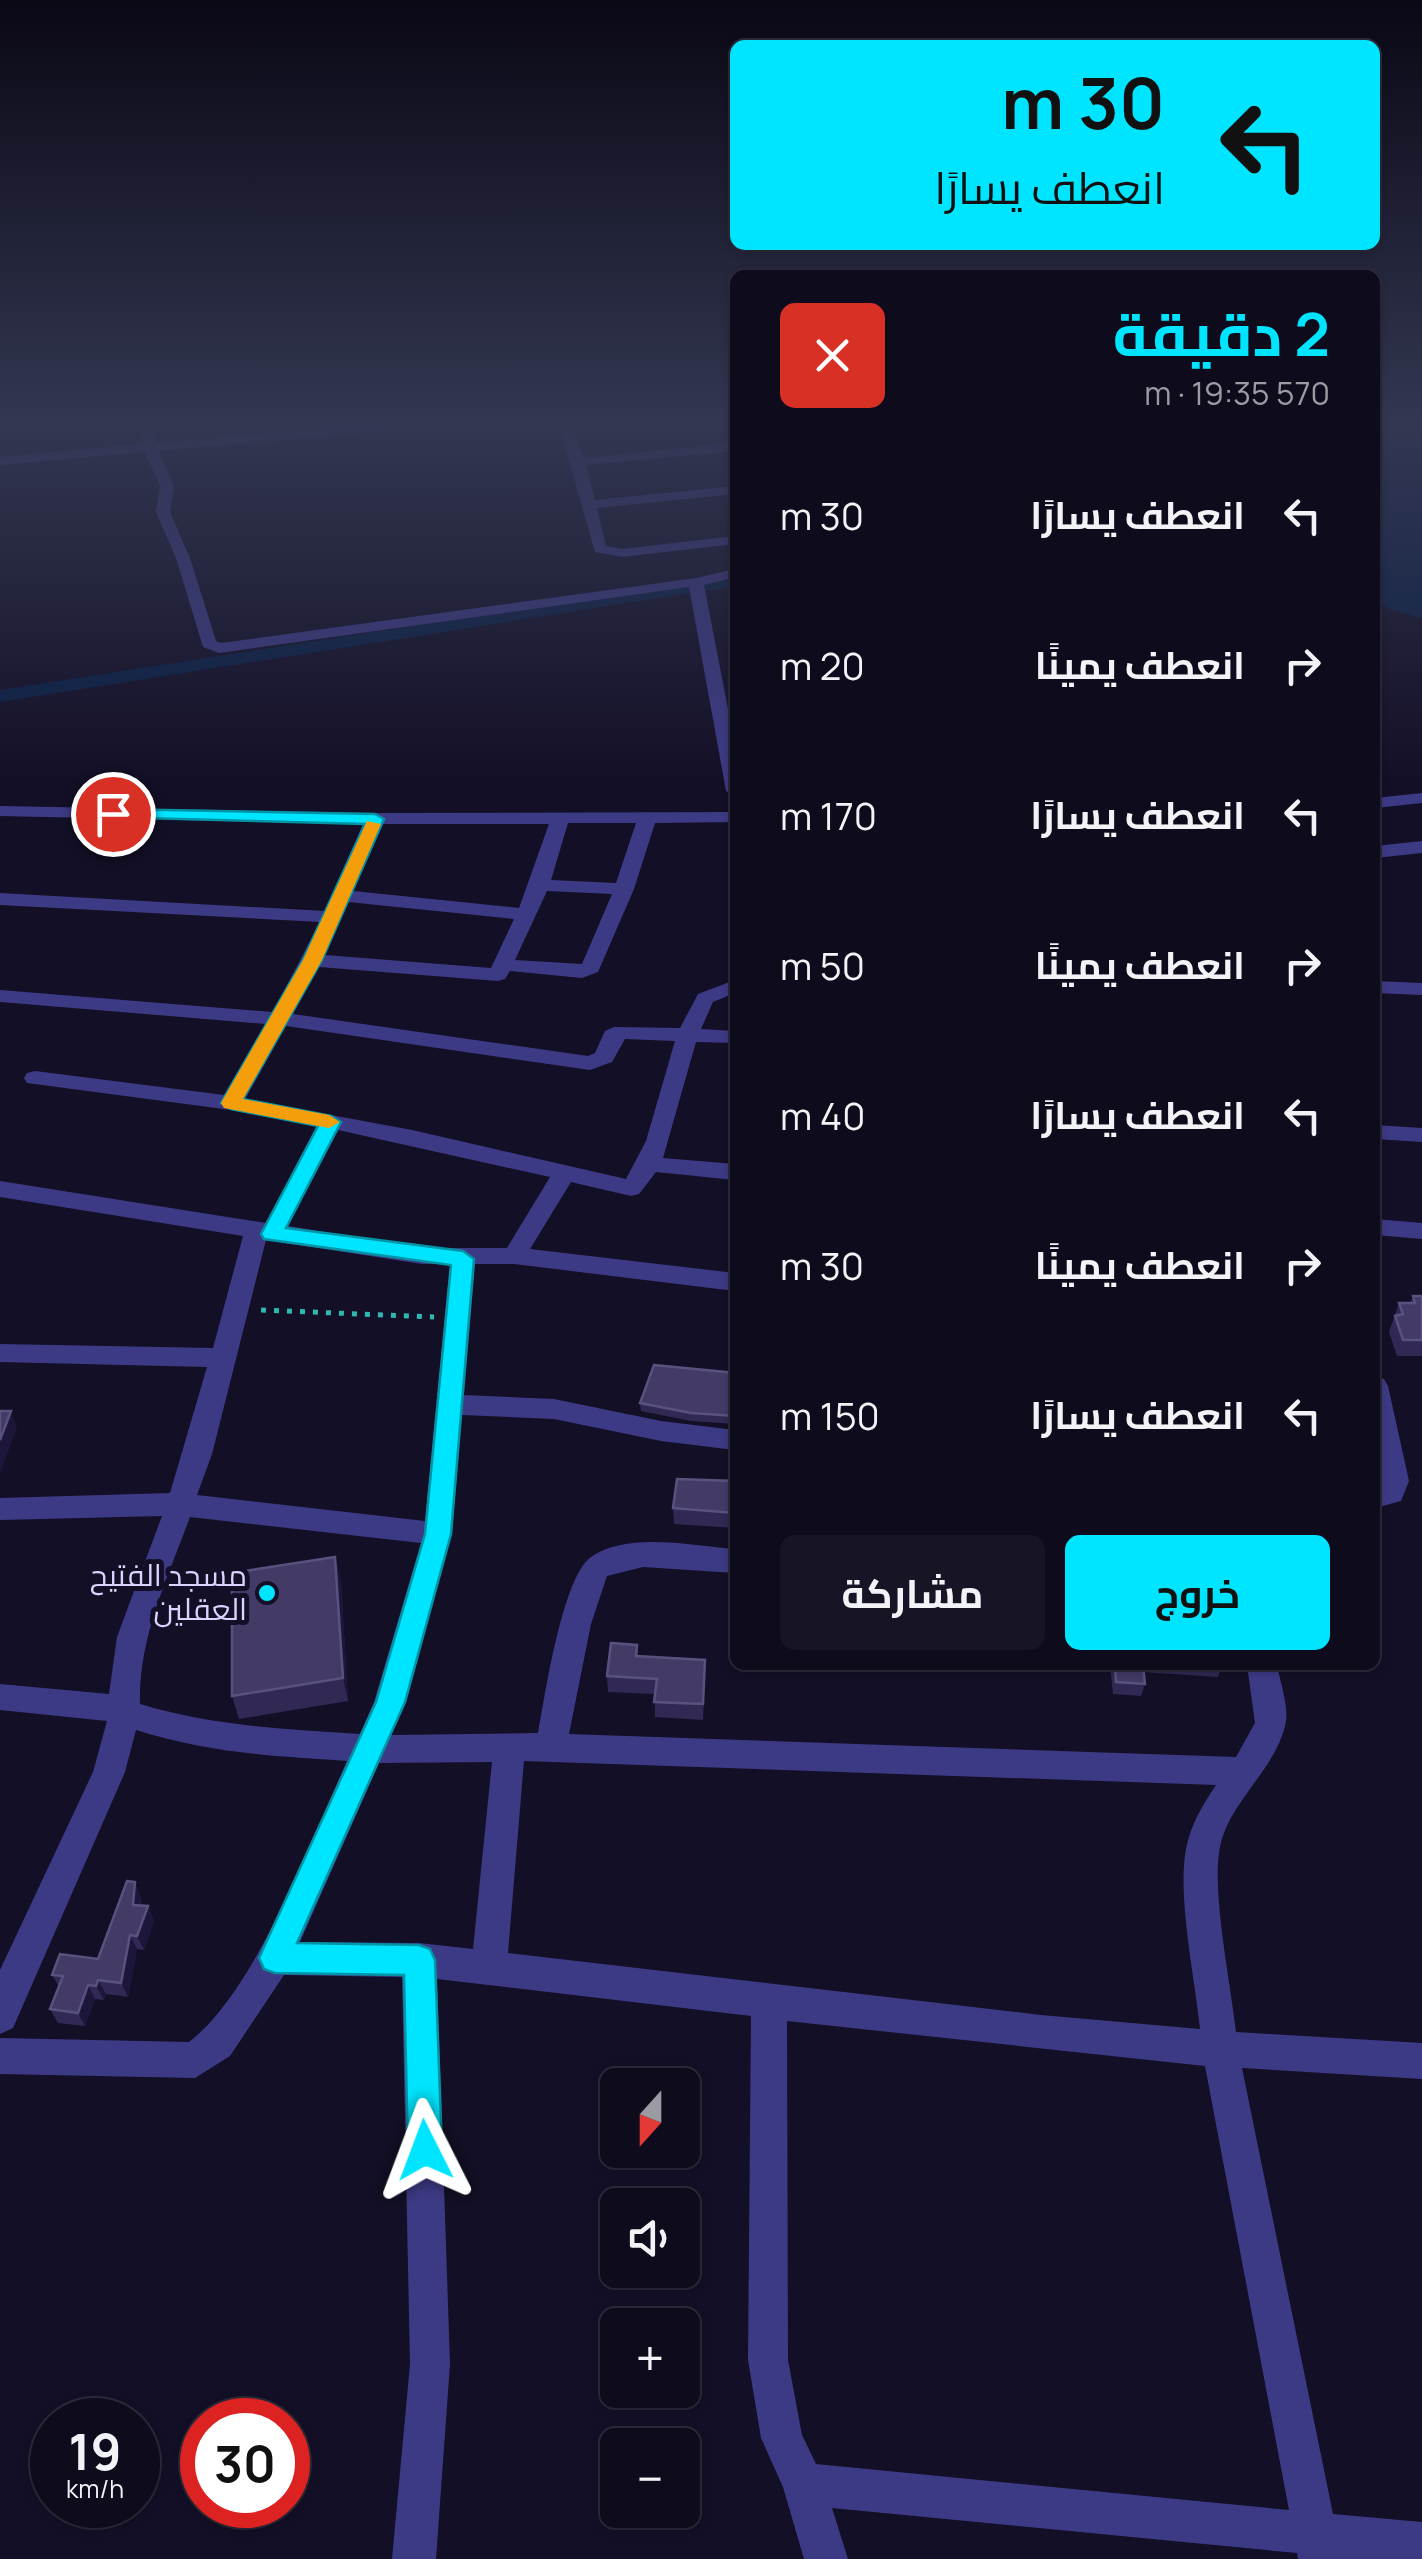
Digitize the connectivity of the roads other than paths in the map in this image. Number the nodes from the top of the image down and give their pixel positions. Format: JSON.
{"nodes":[{"id":1,"x":178,"y":544,"type":"edge"},
{"id":2,"x":599,"y":544,"type":"edge"},
{"id":3,"x":688,"y":544,"type":"edge"},
{"id":4,"x":730,"y":573,"type":"edge"},
{"id":5,"x":696,"y":582,"type":"junction"},
{"id":6,"x":730,"y":678,"type":"edge"},
{"id":7,"x":713,"y":680,"type":"junction"},
{"id":8,"x":729,"y":742,"type":"edge"},
{"id":9,"x":1422,"y":798,"type":"edge"},
{"id":10,"x":1380,"y":802,"type":"edge"},
{"id":11,"x":0,"y":812,"type":"edge"},
{"id":12,"x":648,"y":815,"type":"junction"},
{"id":13,"x":560,"y":816,"type":"junction"},
{"id":14,"x":730,"y":817,"type":"edge"},
{"id":15,"x":375,"y":819,"type":"junction"},
{"id":16,"x":1422,"y":847,"type":"edge"},
{"id":17,"x":1380,"y":851,"type":"edge"},
{"id":18,"x":540,"y":884,"type":"junction"},
{"id":19,"x":624,"y":889,"type":"junction"},
{"id":20,"x":344,"y":896,"type":"junction"},
{"id":21,"x":0,"y":899,"type":"edge"},
{"id":22,"x":528,"y":915,"type":"junction"},
{"id":23,"x":334,"y":916,"type":"junction"},
{"id":24,"x":313,"y":960,"type":"junction"},
{"id":25,"x":506,"y":964,"type":"junction"},
{"id":26,"x":1380,"y":986,"type":"edge"},
{"id":27,"x":730,"y":988,"type":"edge"},
{"id":28,"x":1422,"y":989,"type":"edge"},
{"id":29,"x":0,"y":996,"type":"edge"},
{"id":30,"x":282,"y":1018,"type":"junction"},
{"id":31,"x":688,"y":1034,"type":"junction"},
{"id":32,"x":730,"y":1037,"type":"edge"},
{"id":33,"x":35,"y":1078,"type":"dead end"},
{"id":34,"x":231,"y":1103,"type":"junction"},
{"id":35,"x":331,"y":1122,"type":"junction"},
{"id":36,"x":1380,"y":1132,"type":"edge"},
{"id":37,"x":1422,"y":1134,"type":"edge"},
{"id":38,"x":649,"y":1164,"type":"junction"},
{"id":39,"x":730,"y":1172,"type":"edge"},
{"id":40,"x":564,"y":1173,"type":"junction"},
{"id":41,"x":3,"y":1194,"type":"edge"},
{"id":42,"x":1380,"y":1227,"type":"edge"},
{"id":43,"x":1422,"y":1231,"type":"edge"},
{"id":44,"x":264,"y":1232,"type":"junction"},
{"id":45,"x":514,"y":1256,"type":"junction"},
{"id":46,"x":463,"y":1259,"type":"junction"},
{"id":47,"x":730,"y":1281,"type":"edge"},
{"id":48,"x":0,"y":1353,"type":"edge"},
{"id":49,"x":224,"y":1358,"type":"junction"},
{"id":50,"x":452,"y":1404,"type":"junction"},
{"id":51,"x":1380,"y":1410,"type":"edge"},
{"id":52,"x":730,"y":1439,"type":"edge"},
{"id":53,"x":1380,"y":1495,"type":"edge"},
{"id":54,"x":177,"y":1504,"type":"junction"},
{"id":55,"x":0,"y":1509,"type":"edge"},
{"id":56,"x":438,"y":1534,"type":"junction"},
{"id":57,"x":730,"y":1561,"type":"edge"},
{"id":58,"x":1263,"y":1670,"type":"edge"},
{"id":59,"x":0,"y":1697,"type":"edge"},
{"id":60,"x":124,"y":1711,"type":"junction"},
{"id":61,"x":550,"y":1748,"type":"junction"},
{"id":62,"x":371,"y":1749,"type":"junction"},
{"id":63,"x":509,"y":1749,"type":"junction"},
{"id":64,"x":1243,"y":1772,"type":"junction"},
{"id":65,"x":275,"y":1958,"type":"junction"},
{"id":66,"x":419,"y":1960,"type":"junction"},
{"id":67,"x":489,"y":1969,"type":"junction"},
{"id":68,"x":769,"y":2004,"type":"junction"},
{"id":69,"x":0,"y":2016,"type":"edge"},
{"id":70,"x":1220,"y":2049,"type":"junction"},
{"id":71,"x":0,"y":2056,"type":"edge"},
{"id":72,"x":1422,"y":2061,"type":"edge"},
{"id":73,"x":802,"y":2484,"type":"junction"},
{"id":74,"x":1422,"y":2544,"type":"edge"},
{"id":75,"x":1317,"y":2546,"type":"edge"},
{"id":76,"x":414,"y":2559,"type":"edge"},
{"id":77,"x":826,"y":2559,"type":"edge"}],
"edges":[{"from":1,"to":5,"type":"street"},
{"from":2,"to":3,"type":"street"},
{"from":4,"to":5,"type":"street"},
{"from":5,"to":7,"type":"street"},
{"from":6,"to":7,"type":"street"},
{"from":7,"to":8,"type":"street"},
{"from":9,"to":10,"type":"street"},
{"from":11,"to":15,"type":"street"},
{"from":12,"to":13,"type":"street"},
{"from":12,"to":14,"type":"street"},
{"from":12,"to":19,"type":"street"},
{"from":13,"to":15,"type":"street"},
{"from":13,"to":18,"type":"street"},
{"from":15,"to":20,"type":"street"},
{"from":16,"to":17,"type":"street"},
{"from":18,"to":19,"type":"street"},
{"from":18,"to":22,"type":"street"},
{"from":19,"to":25,"type":"street"},
{"from":20,"to":22,"type":"street"},
{"from":20,"to":23,"type":"street"},
{"from":21,"to":23,"type":"street"},
{"from":22,"to":25,"type":"street"},
{"from":23,"to":24,"type":"street"},
{"from":24,"to":25,"type":"street"},
{"from":24,"to":30,"type":"street"},
{"from":26,"to":28,"type":"street"},
{"from":27,"to":31,"type":"street"},
{"from":29,"to":30,"type":"street"},
{"from":30,"to":31,"type":"street"},
{"from":30,"to":34,"type":"street"},
{"from":31,"to":32,"type":"street"},
{"from":31,"to":38,"type":"street"},
{"from":33,"to":34,"type":"street"},
{"from":34,"to":35,"type":"street"},
{"from":35,"to":40,"type":"street"},
{"from":35,"to":44,"type":"street"},
{"from":36,"to":37,"type":"street"},
{"from":38,"to":39,"type":"street"},
{"from":38,"to":40,"type":"street"},
{"from":40,"to":45,"type":"street"},
{"from":41,"to":44,"type":"street"},
{"from":42,"to":43,"type":"street"},
{"from":44,"to":46,"type":"street"},
{"from":44,"to":49,"type":"street"},
{"from":45,"to":46,"type":"street"},
{"from":45,"to":47,"type":"street"},
{"from":46,"to":50,"type":"street"},
{"from":48,"to":49,"type":"street"},
{"from":49,"to":54,"type":"street"},
{"from":50,"to":52,"type":"street"},
{"from":50,"to":56,"type":"street"},
{"from":51,"to":53,"type":"street"},
{"from":54,"to":55,"type":"street"},
{"from":54,"to":56,"type":"street"},
{"from":54,"to":60,"type":"street"},
{"from":56,"to":62,"type":"street"},
{"from":57,"to":61,"type":"street"},
{"from":58,"to":64,"type":"street"},
{"from":59,"to":60,"type":"street"},
{"from":60,"to":62,"type":"street"},
{"from":60,"to":69,"type":"street"},
{"from":61,"to":63,"type":"street"},
{"from":61,"to":64,"type":"street"},
{"from":62,"to":63,"type":"street"},
{"from":62,"to":65,"type":"street"},
{"from":63,"to":67,"type":"street"},
{"from":64,"to":70,"type":"street"},
{"from":65,"to":66,"type":"street"},
{"from":65,"to":71,"type":"street"},
{"from":66,"to":67,"type":"street"},
{"from":66,"to":76,"type":"street"},
{"from":67,"to":68,"type":"street"},
{"from":68,"to":70,"type":"street"},
{"from":68,"to":73,"type":"street"},
{"from":70,"to":72,"type":"street"},
{"from":70,"to":75,"type":"street"},
{"from":73,"to":75,"type":"street"},
{"from":73,"to":77,"type":"street"},
{"from":74,"to":75,"type":"street"}]}
